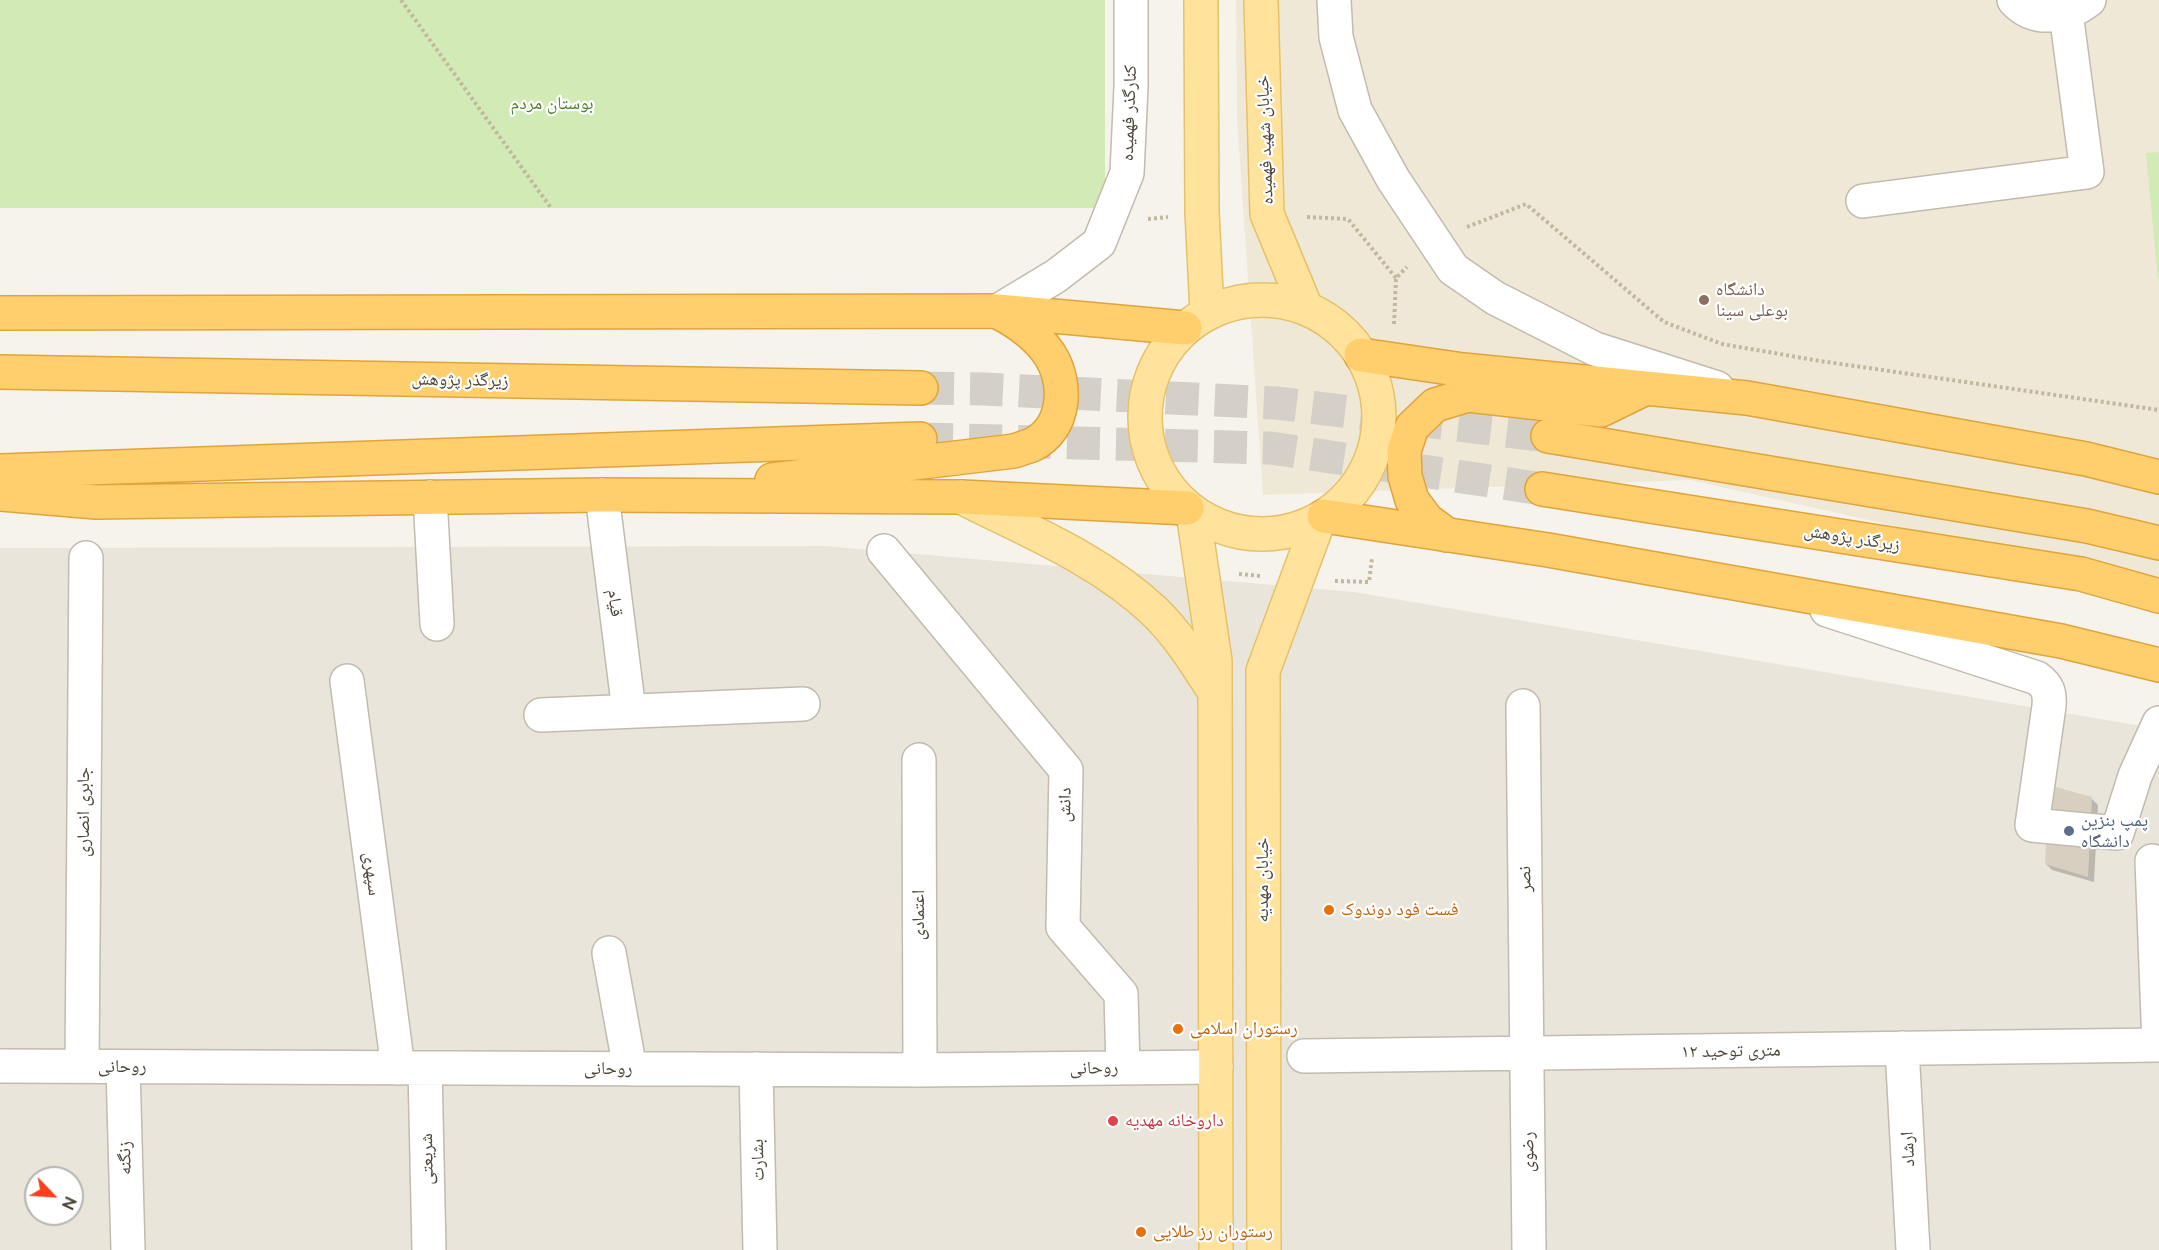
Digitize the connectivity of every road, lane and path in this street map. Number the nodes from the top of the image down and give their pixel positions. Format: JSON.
{"nodes":[{"id":1,"x":401,"y":0,"type":"edge"},
{"id":2,"x":1131,"y":0,"type":"edge"},
{"id":3,"x":1201,"y":0,"type":"edge"},
{"id":4,"x":1261,"y":0,"type":"edge"},
{"id":5,"x":1334,"y":0,"type":"edge"},
{"id":6,"x":2014,"y":0,"type":"edge"},
{"id":7,"x":2078,"y":7,"type":"edge"},
{"id":8,"x":1863,"y":201,"type":"dead end"},
{"id":9,"x":551,"y":208,"type":"dead end"},
{"id":10,"x":1306,"y":308,"type":"junction"},
{"id":11,"x":998,"y":311,"type":"junction"},
{"id":12,"x":0,"y":313,"type":"edge"},
{"id":13,"x":1196,"y":320,"type":"junction"},
{"id":14,"x":1361,"y":354,"type":"junction"},
{"id":15,"x":0,"y":372,"type":"edge"},
{"id":16,"x":921,"y":388,"type":"tunnel mouth"},
{"id":17,"x":1646,"y":388,"type":"junction"},
{"id":18,"x":1747,"y":398,"type":"junction"},
{"id":19,"x":1548,"y":436,"type":"tunnel mouth"},
{"id":20,"x":920,"y":439,"type":"tunnel mouth"},
{"id":21,"x":0,"y":471,"type":"edge"},
{"id":22,"x":2159,"y":477,"type":"edge"},
{"id":23,"x":1542,"y":489,"type":"tunnel mouth"},
{"id":24,"x":0,"y":494,"type":"edge"},
{"id":25,"x":602,"y":495,"type":"junction"},
{"id":26,"x":676,"y":495,"type":"junction"},
{"id":27,"x":430,"y":497,"type":"junction"},
{"id":28,"x":962,"y":497,"type":"junction"},
{"id":29,"x":1190,"y":510,"type":"junction"},
{"id":30,"x":1321,"y":518,"type":"junction"},
{"id":31,"x":1447,"y":536,"type":"junction"},
{"id":32,"x":2159,"y":543,"type":"edge"},
{"id":33,"x":884,"y":551,"type":"dead end"},
{"id":34,"x":86,"y":558,"type":"dead end"},
{"id":35,"x":1754,"y":587,"type":"junction"},
{"id":36,"x":2159,"y":596,"type":"edge"},
{"id":37,"x":436,"y":624,"type":"dead end"},
{"id":38,"x":2159,"y":665,"type":"edge"},
{"id":39,"x":347,"y":681,"type":"dead end"},
{"id":40,"x":1215,"y":692,"type":"junction"},
{"id":41,"x":803,"y":704,"type":"dead end"},
{"id":42,"x":1523,"y":706,"type":"dead end"},
{"id":43,"x":629,"y":711,"type":"junction"},
{"id":44,"x":542,"y":715,"type":"dead end"},
{"id":45,"x":2154,"y":733,"type":"edge"},
{"id":46,"x":919,"y":760,"type":"dead end"},
{"id":47,"x":2152,"y":861,"type":"dead end"},
{"id":48,"x":609,"y":953,"type":"dead end"},
{"id":49,"x":2159,"y":1045,"type":"edge"},
{"id":50,"x":1902,"y":1048,"type":"junction"},
{"id":51,"x":1527,"y":1053,"type":"junction"},
{"id":52,"x":1304,"y":1056,"type":"dead end"},
{"id":53,"x":0,"y":1066,"type":"edge"},
{"id":54,"x":82,"y":1066,"type":"junction"},
{"id":55,"x":123,"y":1067,"type":"junction"},
{"id":56,"x":1216,"y":1067,"type":"junction"},
{"id":57,"x":411,"y":1068,"type":"junction"},
{"id":58,"x":1123,"y":1068,"type":"junction"},
{"id":59,"x":630,"y":1069,"type":"junction"},
{"id":60,"x":756,"y":1069,"type":"junction"},
{"id":61,"x":920,"y":1070,"type":"junction"},
{"id":62,"x":128,"y":1250,"type":"edge"},
{"id":63,"x":429,"y":1250,"type":"edge"},
{"id":64,"x":760,"y":1250,"type":"edge"},
{"id":65,"x":1216,"y":1250,"type":"edge"},
{"id":66,"x":1264,"y":1250,"type":"edge"},
{"id":67,"x":1529,"y":1250,"type":"edge"},
{"id":68,"x":1913,"y":1250,"type":"edge"}],
"edges":[{"from":1,"to":9,"type":"path"},
{"from":2,"to":11,"type":"street","name":"کنارگذر فهمیده"},
{"from":3,"to":13,"type":"main road"},
{"from":4,"to":10,"type":"main road","name":"خیابان شهید فهمیده"},
{"from":5,"to":18,"type":"street"},
{"from":6,"to":7,"type":"street"},
{"from":7,"to":8,"type":"street"},
{"from":10,"to":13,"type":"main road"},
{"from":10,"to":14,"type":"main road"},
{"from":11,"to":12,"type":"highway"},
{"from":11,"to":13,"type":"highway"},
{"from":11,"to":26,"type":"highway"},
{"from":13,"to":29,"type":"main road"},
{"from":14,"to":17,"type":"highway"},
{"from":14,"to":30,"type":"main road"},
{"from":15,"to":16,"type":"highway","name":"زیرگذر پژوهش"},
{"from":17,"to":18,"type":"highway"},
{"from":17,"to":31,"type":"highway"},
{"from":18,"to":22,"type":"highway"},
{"from":19,"to":32,"type":"highway"},
{"from":20,"to":21,"type":"highway"},
{"from":23,"to":36,"type":"highway","name":"زیرگذر پژوهش"},
{"from":24,"to":27,"type":"highway"},
{"from":25,"to":26,"type":"highway"},
{"from":25,"to":27,"type":"highway"},
{"from":25,"to":43,"type":"street","name":"قیام"},
{"from":26,"to":28,"type":"highway"},
{"from":27,"to":37,"type":"street"},
{"from":28,"to":29,"type":"highway"},
{"from":28,"to":40,"type":"main road"},
{"from":29,"to":30,"type":"main road"},
{"from":29,"to":40,"type":"main road"},
{"from":30,"to":31,"type":"highway"},
{"from":30,"to":66,"type":"main road","name":"خیابان مهدیه"},
{"from":31,"to":35,"type":"highway"},
{"from":33,"to":58,"type":"street","name":"دانش"},
{"from":34,"to":54,"type":"street","name":"جابری انصاری"},
{"from":35,"to":38,"type":"highway"},
{"from":35,"to":45,"type":"street"},
{"from":39,"to":57,"type":"street","name":"سپهری"},
{"from":40,"to":56,"type":"main road"},
{"from":41,"to":43,"type":"street"},
{"from":42,"to":51,"type":"street","name":"نصر"},
{"from":43,"to":44,"type":"street"},
{"from":46,"to":61,"type":"street","name":"اعتمادی"},
{"from":47,"to":49,"type":"street"},
{"from":48,"to":59,"type":"street"},
{"from":49,"to":50,"type":"street","name":"۱۲ متری توحید"},
{"from":50,"to":51,"type":"street","name":"۱۲ متری توحید"},
{"from":50,"to":68,"type":"street","name":"ارشاد"},
{"from":51,"to":52,"type":"street","name":"۱۲ متری توحید"},
{"from":51,"to":67,"type":"street","name":"رضوی"},
{"from":53,"to":54,"type":"street","name":"روحانی"},
{"from":54,"to":55,"type":"street","name":"روحانی"},
{"from":55,"to":57,"type":"street","name":"روحانی"},
{"from":55,"to":62,"type":"street","name":"زنگنه"},
{"from":56,"to":58,"type":"street","name":"روحانی"},
{"from":56,"to":65,"type":"main road"},
{"from":57,"to":59,"type":"street","name":"روحانی"},
{"from":57,"to":63,"type":"street","name":"شریعتی"},
{"from":58,"to":61,"type":"street","name":"روحانی"},
{"from":59,"to":60,"type":"street","name":"روحانی"},
{"from":60,"to":61,"type":"street","name":"روحانی"},
{"from":60,"to":64,"type":"street","name":"بشارت"}]}
